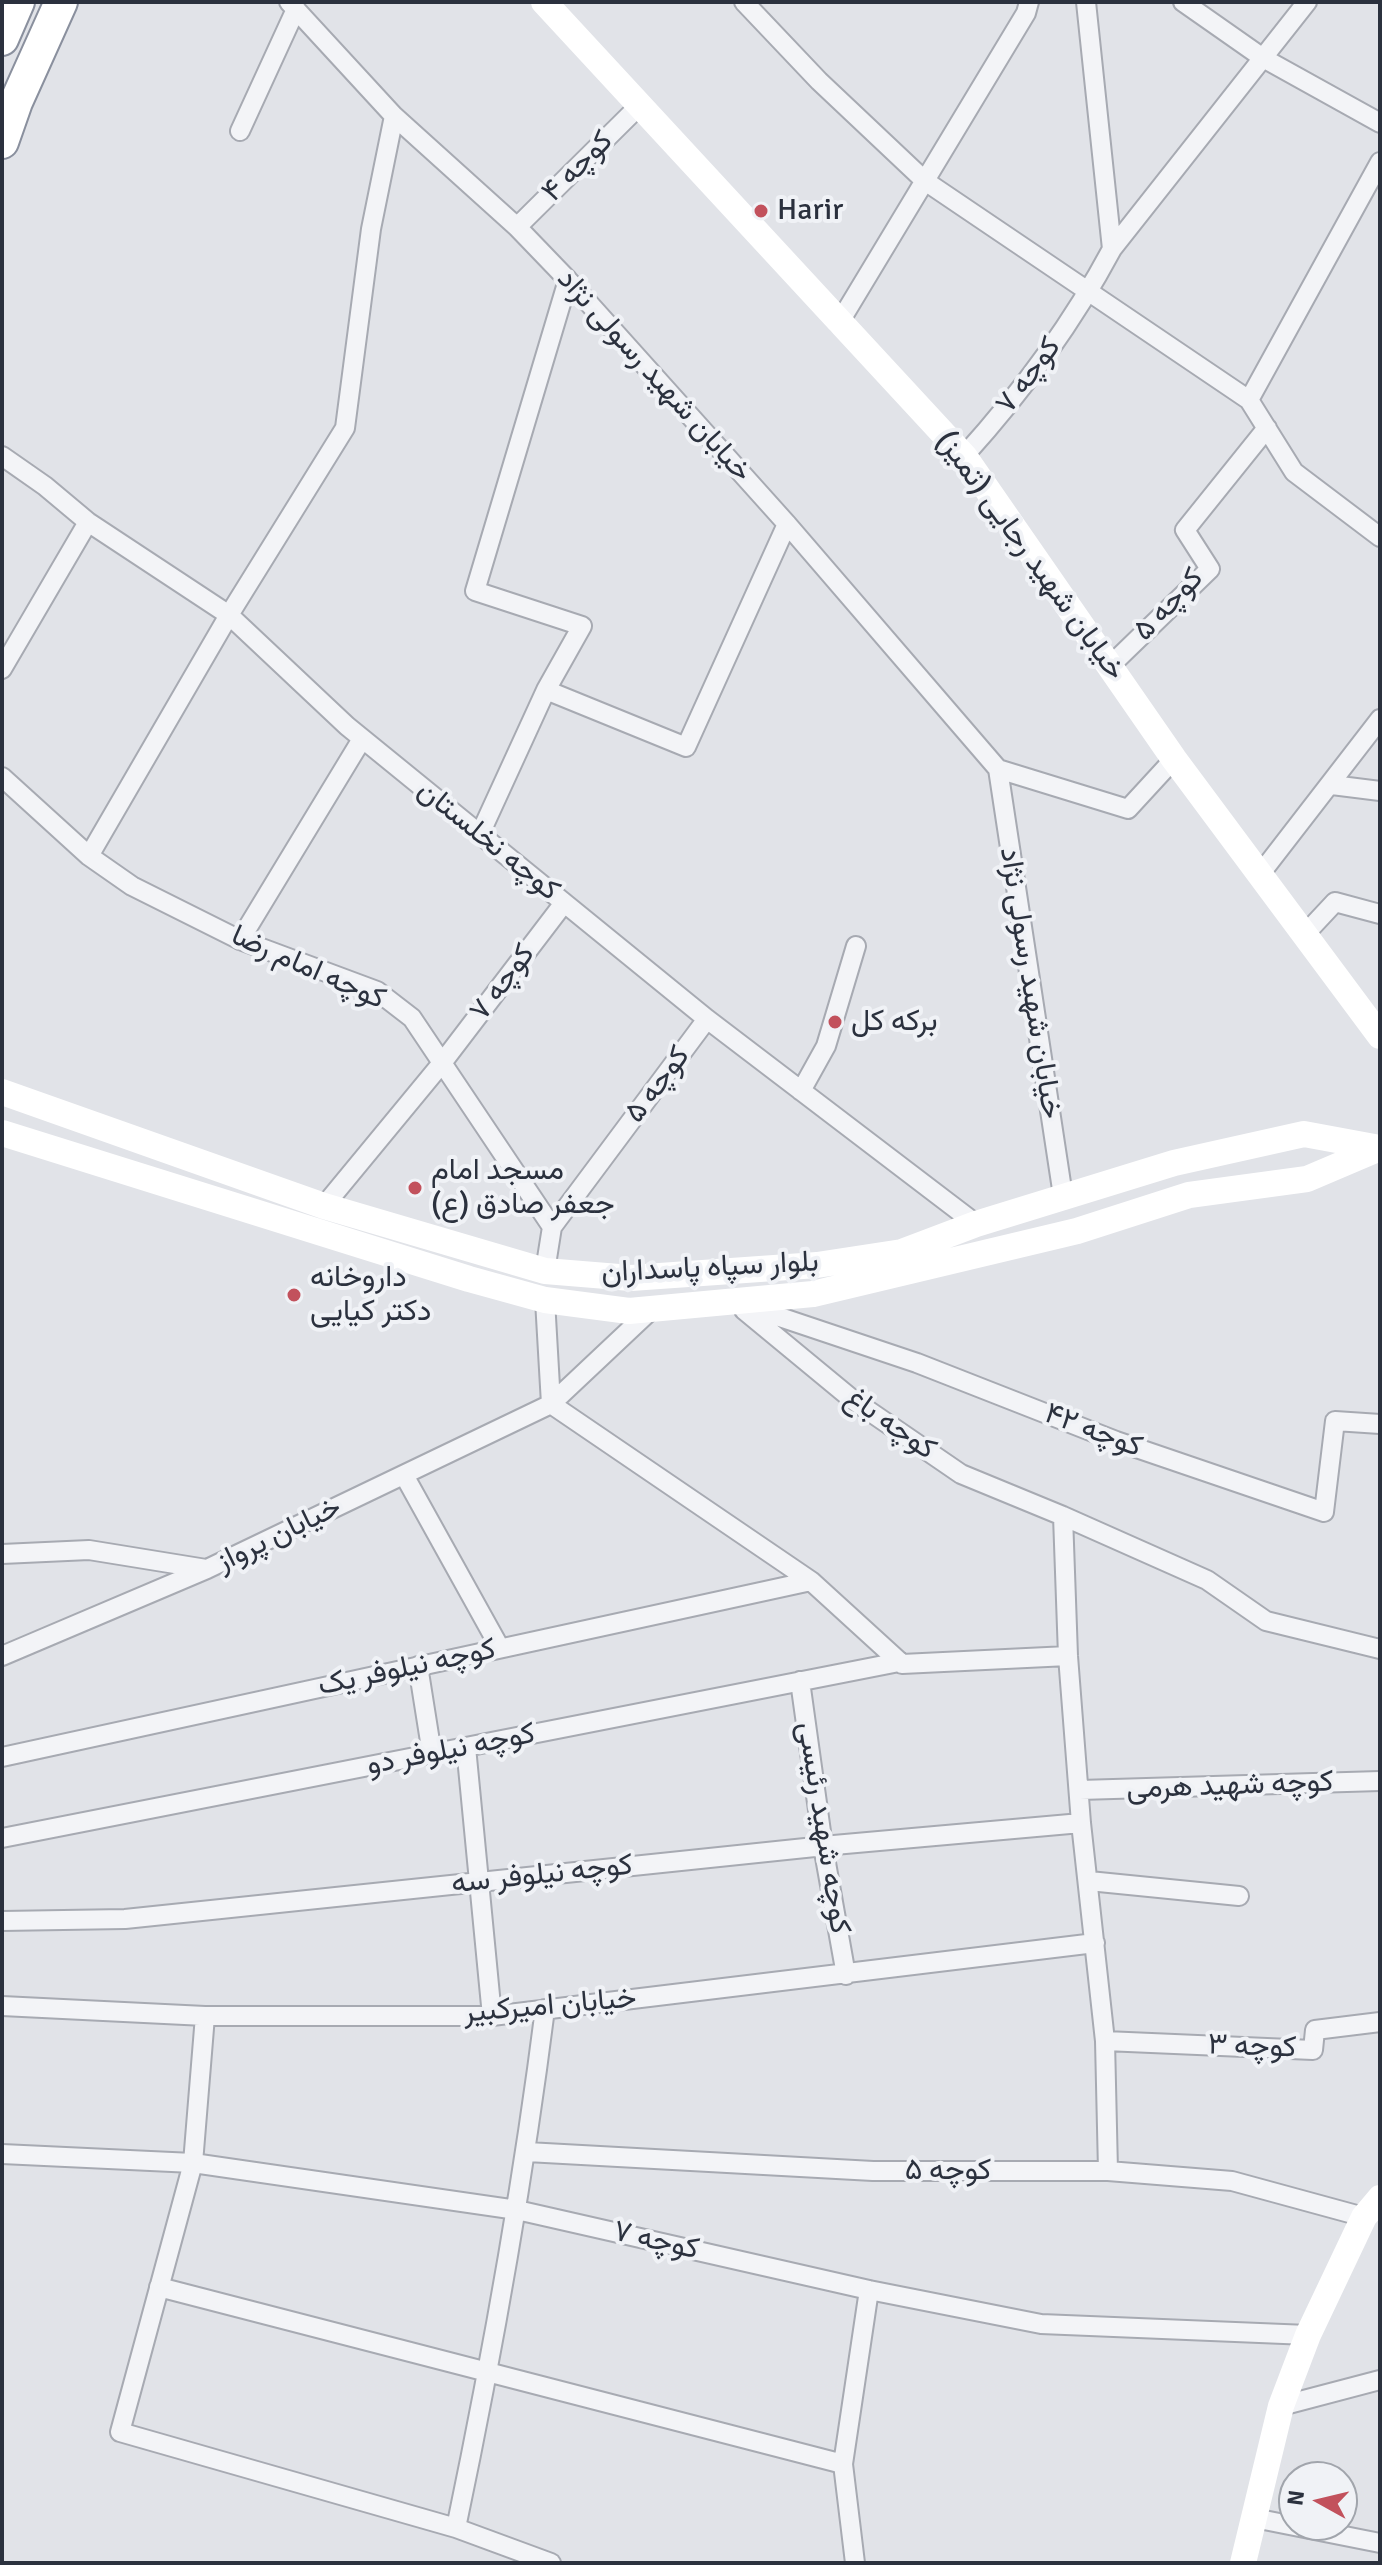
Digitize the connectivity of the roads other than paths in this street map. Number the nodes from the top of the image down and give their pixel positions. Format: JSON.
{"nodes":[{"id":1,"x":18,"y":2,"type":"edge"},
{"id":2,"x":61,"y":2,"type":"edge"},
{"id":3,"x":544,"y":2,"type":"edge"},
{"id":4,"x":744,"y":2,"type":"edge"},
{"id":5,"x":1029,"y":2,"type":"edge"},
{"id":6,"x":1086,"y":2,"type":"edge"},
{"id":7,"x":1183,"y":2,"type":"edge"},
{"id":8,"x":1307,"y":2,"type":"edge"},
{"id":9,"x":292,"y":6,"type":"edge"},
{"id":10,"x":2,"y":39,"type":"edge"},
{"id":11,"x":1263,"y":58,"type":"junction"},
{"id":12,"x":638,"y":107,"type":"junction"},
{"id":13,"x":394,"y":116,"type":"junction"},
{"id":14,"x":1380,"y":123,"type":"edge"},
{"id":15,"x":240,"y":131,"type":"dead end"},
{"id":16,"x":2,"y":142,"type":"edge"},
{"id":17,"x":1379,"y":164,"type":"edge"},
{"id":18,"x":925,"y":181,"type":"junction"},
{"id":19,"x":517,"y":227,"type":"junction"},
{"id":20,"x":1112,"y":249,"type":"junction"},
{"id":21,"x":568,"y":280,"type":"junction"},
{"id":22,"x":1089,"y":292,"type":"junction"},
{"id":23,"x":839,"y":323,"type":"junction"},
{"id":24,"x":1249,"y":400,"type":"junction"},
{"id":25,"x":1267,"y":428,"type":"junction"},
{"id":26,"x":2,"y":456,"type":"edge"},
{"id":27,"x":964,"y":456,"type":"junction"},
{"id":28,"x":88,"y":522,"type":"junction"},
{"id":29,"x":787,"y":524,"type":"junction"},
{"id":30,"x":1380,"y":537,"type":"edge"},
{"id":31,"x":229,"y":615,"type":"junction"},
{"id":32,"x":1111,"y":665,"type":"junction"},
{"id":33,"x":2,"y":669,"type":"edge"},
{"id":34,"x":546,"y":690,"type":"junction"},
{"id":35,"x":1380,"y":719,"type":"edge"},
{"id":36,"x":362,"y":739,"type":"junction"},
{"id":37,"x":1174,"y":759,"type":"junction"},
{"id":38,"x":998,"y":769,"type":"junction"},
{"id":39,"x":2,"y":777,"type":"edge"},
{"id":40,"x":1332,"y":785,"type":"junction"},
{"id":41,"x":1380,"y":791,"type":"edge"},
{"id":42,"x":480,"y":834,"type":"junction"},
{"id":43,"x":89,"y":856,"type":"junction"},
{"id":44,"x":1261,"y":873,"type":"junction"},
{"id":45,"x":564,"y":903,"type":"junction"},
{"id":46,"x":1380,"y":914,"type":"edge"},
{"id":47,"x":1306,"y":933,"type":"junction"},
{"id":48,"x":240,"y":940,"type":"junction"},
{"id":49,"x":856,"y":946,"type":"dead end"},
{"id":50,"x":707,"y":1019,"type":"junction"},
{"id":51,"x":1380,"y":1036,"type":"edge"},
{"id":52,"x":442,"y":1063,"type":"junction"},
{"id":53,"x":801,"y":1091,"type":"junction"},
{"id":54,"x":2,"y":1092,"type":"edge"},
{"id":55,"x":2,"y":1133,"type":"edge"},
{"id":56,"x":1063,"y":1196,"type":"junction"},
{"id":57,"x":324,"y":1206,"type":"junction"},
{"id":58,"x":976,"y":1224,"type":"junction"},
{"id":59,"x":552,"y":1227,"type":"junction"},
{"id":60,"x":545,"y":1271,"type":"junction"},
{"id":61,"x":545,"y":1300,"type":"junction"},
{"id":62,"x":735,"y":1302,"type":"junction"},
{"id":63,"x":652,"y":1309,"type":"junction"},
{"id":64,"x":551,"y":1404,"type":"junction"},
{"id":65,"x":1380,"y":1424,"type":"edge"},
{"id":66,"x":404,"y":1475,"type":"junction"},
{"id":67,"x":1063,"y":1516,"type":"junction"},
{"id":68,"x":2,"y":1554,"type":"edge"},
{"id":69,"x":207,"y":1569,"type":"junction"},
{"id":70,"x":811,"y":1581,"type":"junction"},
{"id":71,"x":500,"y":1648,"type":"junction"},
{"id":72,"x":1380,"y":1649,"type":"edge"},
{"id":73,"x":2,"y":1656,"type":"edge"},
{"id":74,"x":1068,"y":1656,"type":"junction"},
{"id":75,"x":899,"y":1662,"type":"junction"},
{"id":76,"x":418,"y":1666,"type":"junction"},
{"id":77,"x":800,"y":1681,"type":"junction"},
{"id":78,"x":466,"y":1747,"type":"junction"},
{"id":79,"x":432,"y":1754,"type":"junction"},
{"id":80,"x":2,"y":1757,"type":"edge"},
{"id":81,"x":1380,"y":1781,"type":"edge"},
{"id":82,"x":1080,"y":1790,"type":"junction"},
{"id":83,"x":1081,"y":1823,"type":"junction"},
{"id":84,"x":2,"y":1838,"type":"edge"},
{"id":85,"x":823,"y":1846,"type":"junction"},
{"id":86,"x":1089,"y":1881,"type":"junction"},
{"id":87,"x":477,"y":1882,"type":"junction"},
{"id":88,"x":1239,"y":1896,"type":"dead end"},
{"id":89,"x":2,"y":1921,"type":"edge"},
{"id":90,"x":1095,"y":1943,"type":"junction"},
{"id":91,"x":846,"y":1975,"type":"junction"},
{"id":92,"x":2,"y":2006,"type":"edge"},
{"id":93,"x":545,"y":2009,"type":"junction"},
{"id":94,"x":205,"y":2016,"type":"junction"},
{"id":95,"x":492,"y":2016,"type":"junction"},
{"id":96,"x":1380,"y":2022,"type":"edge"},
{"id":97,"x":1105,"y":2041,"type":"junction"},
{"id":98,"x":527,"y":2152,"type":"junction"},
{"id":99,"x":2,"y":2154,"type":"edge"},
{"id":100,"x":193,"y":2163,"type":"junction"},
{"id":101,"x":1108,"y":2171,"type":"junction"},
{"id":102,"x":1372,"y":2208,"type":"edge"},
{"id":103,"x":517,"y":2210,"type":"junction"},
{"id":104,"x":159,"y":2287,"type":"junction"},
{"id":105,"x":869,"y":2290,"type":"junction"},
{"id":106,"x":1308,"y":2335,"type":"junction"},
{"id":107,"x":488,"y":2374,"type":"junction"},
{"id":108,"x":1380,"y":2380,"type":"edge"},
{"id":109,"x":1281,"y":2406,"type":"junction"},
{"id":110,"x":843,"y":2464,"type":"junction"},
{"id":111,"x":1254,"y":2518,"type":"junction"},
{"id":112,"x":456,"y":2528,"type":"junction"},
{"id":113,"x":1380,"y":2543,"type":"edge"},
{"id":114,"x":551,"y":2563,"type":"edge"},
{"id":115,"x":855,"y":2563,"type":"edge"},
{"id":116,"x":1243,"y":2563,"type":"edge"}],
"edges":[{"from":1,"to":10,"type":"highway"},
{"from":2,"to":16,"type":"highway"},
{"from":3,"to":12,"type":"main road","name":"خیابان شهید رجایی (تمیز)"},
{"from":4,"to":18,"type":"street"},
{"from":5,"to":18,"type":"street"},
{"from":6,"to":20,"type":"street"},
{"from":7,"to":11,"type":"street"},
{"from":8,"to":11,"type":"street","name":"کوچه ۷"},
{"from":9,"to":13,"type":"street","name":"خیابان شهید رسولی نژاد"},
{"from":9,"to":15,"type":"street"},
{"from":11,"to":14,"type":"street"},
{"from":11,"to":20,"type":"street","name":"کوچه ۷"},
{"from":12,"to":19,"type":"street","name":"کوچه ۴"},
{"from":12,"to":23,"type":"main road","name":"خیابان شهید رجایی (تمیز)"},
{"from":13,"to":19,"type":"street","name":"خیابان شهید رسولی نژاد"},
{"from":13,"to":31,"type":"street"},
{"from":17,"to":24,"type":"street"},
{"from":18,"to":22,"type":"street"},
{"from":18,"to":23,"type":"street"},
{"from":19,"to":21,"type":"street","name":"خیابان شهید رسولی نژاد"},
{"from":20,"to":22,"type":"street","name":"کوچه ۷"},
{"from":21,"to":29,"type":"street","name":"خیابان شهید رسولی نژاد"},
{"from":21,"to":34,"type":"street"},
{"from":22,"to":24,"type":"street"},
{"from":22,"to":27,"type":"street","name":"کوچه ۷"},
{"from":23,"to":27,"type":"main road","name":"خیابان شهید رجایی (تمیز)"},
{"from":24,"to":25,"type":"street"},
{"from":25,"to":30,"type":"street"},
{"from":25,"to":32,"type":"street","name":"کوچه ۵"},
{"from":26,"to":28,"type":"street","name":"کوچه نخلستان"},
{"from":27,"to":32,"type":"main road","name":"خیابان شهید رجایی (تمیز)"},
{"from":28,"to":31,"type":"street","name":"کوچه نخلستان"},
{"from":28,"to":33,"type":"street"},
{"from":29,"to":34,"type":"street"},
{"from":29,"to":38,"type":"street","name":"خیابان شهید رسولی نژاد"},
{"from":31,"to":36,"type":"street","name":"کوچه نخلستان"},
{"from":31,"to":43,"type":"street"},
{"from":32,"to":37,"type":"main road","name":"خیابان شهید رجایی (تمیز)"},
{"from":34,"to":42,"type":"street"},
{"from":35,"to":40,"type":"street"},
{"from":36,"to":42,"type":"street","name":"کوچه نخلستان"},
{"from":36,"to":48,"type":"street"},
{"from":37,"to":38,"type":"street"},
{"from":37,"to":44,"type":"main road","name":"خیابان شهید رجایی (تمیز)"},
{"from":38,"to":56,"type":"street","name":"خیابان شهید رسولی نژاد"},
{"from":39,"to":43,"type":"street","name":"کوچه امام رضا"},
{"from":40,"to":41,"type":"street"},
{"from":40,"to":44,"type":"street"},
{"from":42,"to":45,"type":"street","name":"کوچه نخلستان"},
{"from":43,"to":48,"type":"street","name":"کوچه امام رضا"},
{"from":44,"to":47,"type":"main road","name":"خیابان شهید رجایی (تمیز)"},
{"from":45,"to":50,"type":"street","name":"کوچه نخلستان"},
{"from":45,"to":52,"type":"street","name":"کوچه ۷"},
{"from":46,"to":47,"type":"street"},
{"from":47,"to":51,"type":"main road","name":"خیابان شهید رجایی (تمیز)"},
{"from":48,"to":52,"type":"street","name":"کوچه امام رضا"},
{"from":49,"to":53,"type":"street"},
{"from":50,"to":53,"type":"street","name":"کوچه نخلستان"},
{"from":50,"to":59,"type":"street","name":"کوچه ۵"},
{"from":52,"to":57,"type":"street","name":"کوچه ۷"},
{"from":52,"to":59,"type":"street","name":"کوچه امام رضا"},
{"from":53,"to":58,"type":"street","name":"کوچه نخلستان"},
{"from":54,"to":57,"type":"main road","name":"بلوار سپاه پاسداران"},
{"from":55,"to":61,"type":"main road","name":"بلوار سپاه پاسداران"},
{"from":56,"to":58,"type":"main road","name":"بلوار سپاه پاسداران"},
{"from":56,"to":62,"type":"main road","name":"بلوار سپاه پاسداران"},
{"from":57,"to":60,"type":"main road","name":"بلوار سپاه پاسداران"},
{"from":58,"to":60,"type":"main road","name":"بلوار سپاه پاسداران"},
{"from":59,"to":60,"type":"street"},
{"from":61,"to":63,"type":"main road","name":"بلوار سپاه پاسداران"},
{"from":61,"to":64,"type":"street"},
{"from":62,"to":63,"type":"main road","name":"بلوار سپاه پاسداران"},
{"from":62,"to":65,"type":"street","name":"کوچه ۴۲"},
{"from":62,"to":67,"type":"street","name":"کوچه باغ"},
{"from":63,"to":64,"type":"street","name":"خیابان پرواز"},
{"from":64,"to":66,"type":"street","name":"خیابان پرواز"},
{"from":64,"to":70,"type":"street"},
{"from":66,"to":69,"type":"street","name":"خیابان پرواز"},
{"from":66,"to":71,"type":"street"},
{"from":67,"to":72,"type":"street","name":"کوچه باغ"},
{"from":67,"to":74,"type":"street"},
{"from":68,"to":69,"type":"street"},
{"from":69,"to":73,"type":"street","name":"خیابان پرواز"},
{"from":70,"to":71,"type":"street","name":"کوچه نیلوفر یک"},
{"from":70,"to":75,"type":"street"},
{"from":71,"to":76,"type":"street","name":"کوچه نیلوفر یک"},
{"from":74,"to":75,"type":"street","name":"کوچه نیلوفر دو"},
{"from":74,"to":82,"type":"street"},
{"from":75,"to":77,"type":"street","name":"کوچه نیلوفر دو"},
{"from":76,"to":79,"type":"street"},
{"from":76,"to":80,"type":"street","name":"کوچه نیلوفر یک"},
{"from":77,"to":78,"type":"street","name":"کوچه نیلوفر دو"},
{"from":77,"to":85,"type":"street","name":"کوچه شهید رئیسی"},
{"from":78,"to":79,"type":"street","name":"کوچه نیلوفر دو"},
{"from":78,"to":87,"type":"street"},
{"from":79,"to":84,"type":"street","name":"کوچه نیلوفر دو"},
{"from":81,"to":82,"type":"street","name":"کوچه شهید هرمی"},
{"from":82,"to":83,"type":"street"},
{"from":83,"to":85,"type":"street","name":"کوچه نیلوفر سه"},
{"from":83,"to":86,"type":"street"},
{"from":85,"to":87,"type":"street","name":"کوچه نیلوفر سه"},
{"from":85,"to":91,"type":"street","name":"کوچه شهید رئیسی"},
{"from":86,"to":88,"type":"street"},
{"from":86,"to":90,"type":"street"},
{"from":87,"to":89,"type":"street","name":"کوچه نیلوفر سه"},
{"from":87,"to":95,"type":"street"},
{"from":90,"to":91,"type":"street","name":"خیابان امیرکبیر"},
{"from":90,"to":97,"type":"street"},
{"from":91,"to":93,"type":"street","name":"خیابان امیرکبیر"},
{"from":92,"to":94,"type":"street","name":"خیابان امیرکبیر"},
{"from":93,"to":95,"type":"street","name":"خیابان امیرکبیر"},
{"from":93,"to":98,"type":"street"},
{"from":94,"to":95,"type":"street","name":"خیابان امیرکبیر"},
{"from":94,"to":100,"type":"street"},
{"from":96,"to":97,"type":"street","name":"کوچه ۳"},
{"from":97,"to":101,"type":"street"},
{"from":98,"to":101,"type":"street","name":"کوچه ۵"},
{"from":98,"to":103,"type":"street"},
{"from":99,"to":100,"type":"street","name":"کوچه ۷"},
{"from":100,"to":103,"type":"street","name":"کوچه ۷"},
{"from":100,"to":104,"type":"street"},
{"from":101,"to":102,"type":"street","name":"کوچه ۵"},
{"from":102,"to":106,"type":"main road"},
{"from":103,"to":105,"type":"street","name":"کوچه ۷"},
{"from":103,"to":107,"type":"street"},
{"from":104,"to":107,"type":"street"},
{"from":104,"to":112,"type":"street"},
{"from":105,"to":106,"type":"street","name":"کوچه ۷"},
{"from":105,"to":110,"type":"street"},
{"from":106,"to":109,"type":"main road"},
{"from":107,"to":110,"type":"street"},
{"from":107,"to":112,"type":"street"},
{"from":108,"to":109,"type":"street"},
{"from":109,"to":111,"type":"main road"},
{"from":110,"to":115,"type":"street"},
{"from":111,"to":113,"type":"street"},
{"from":111,"to":116,"type":"main road"},
{"from":112,"to":114,"type":"street"}]}
